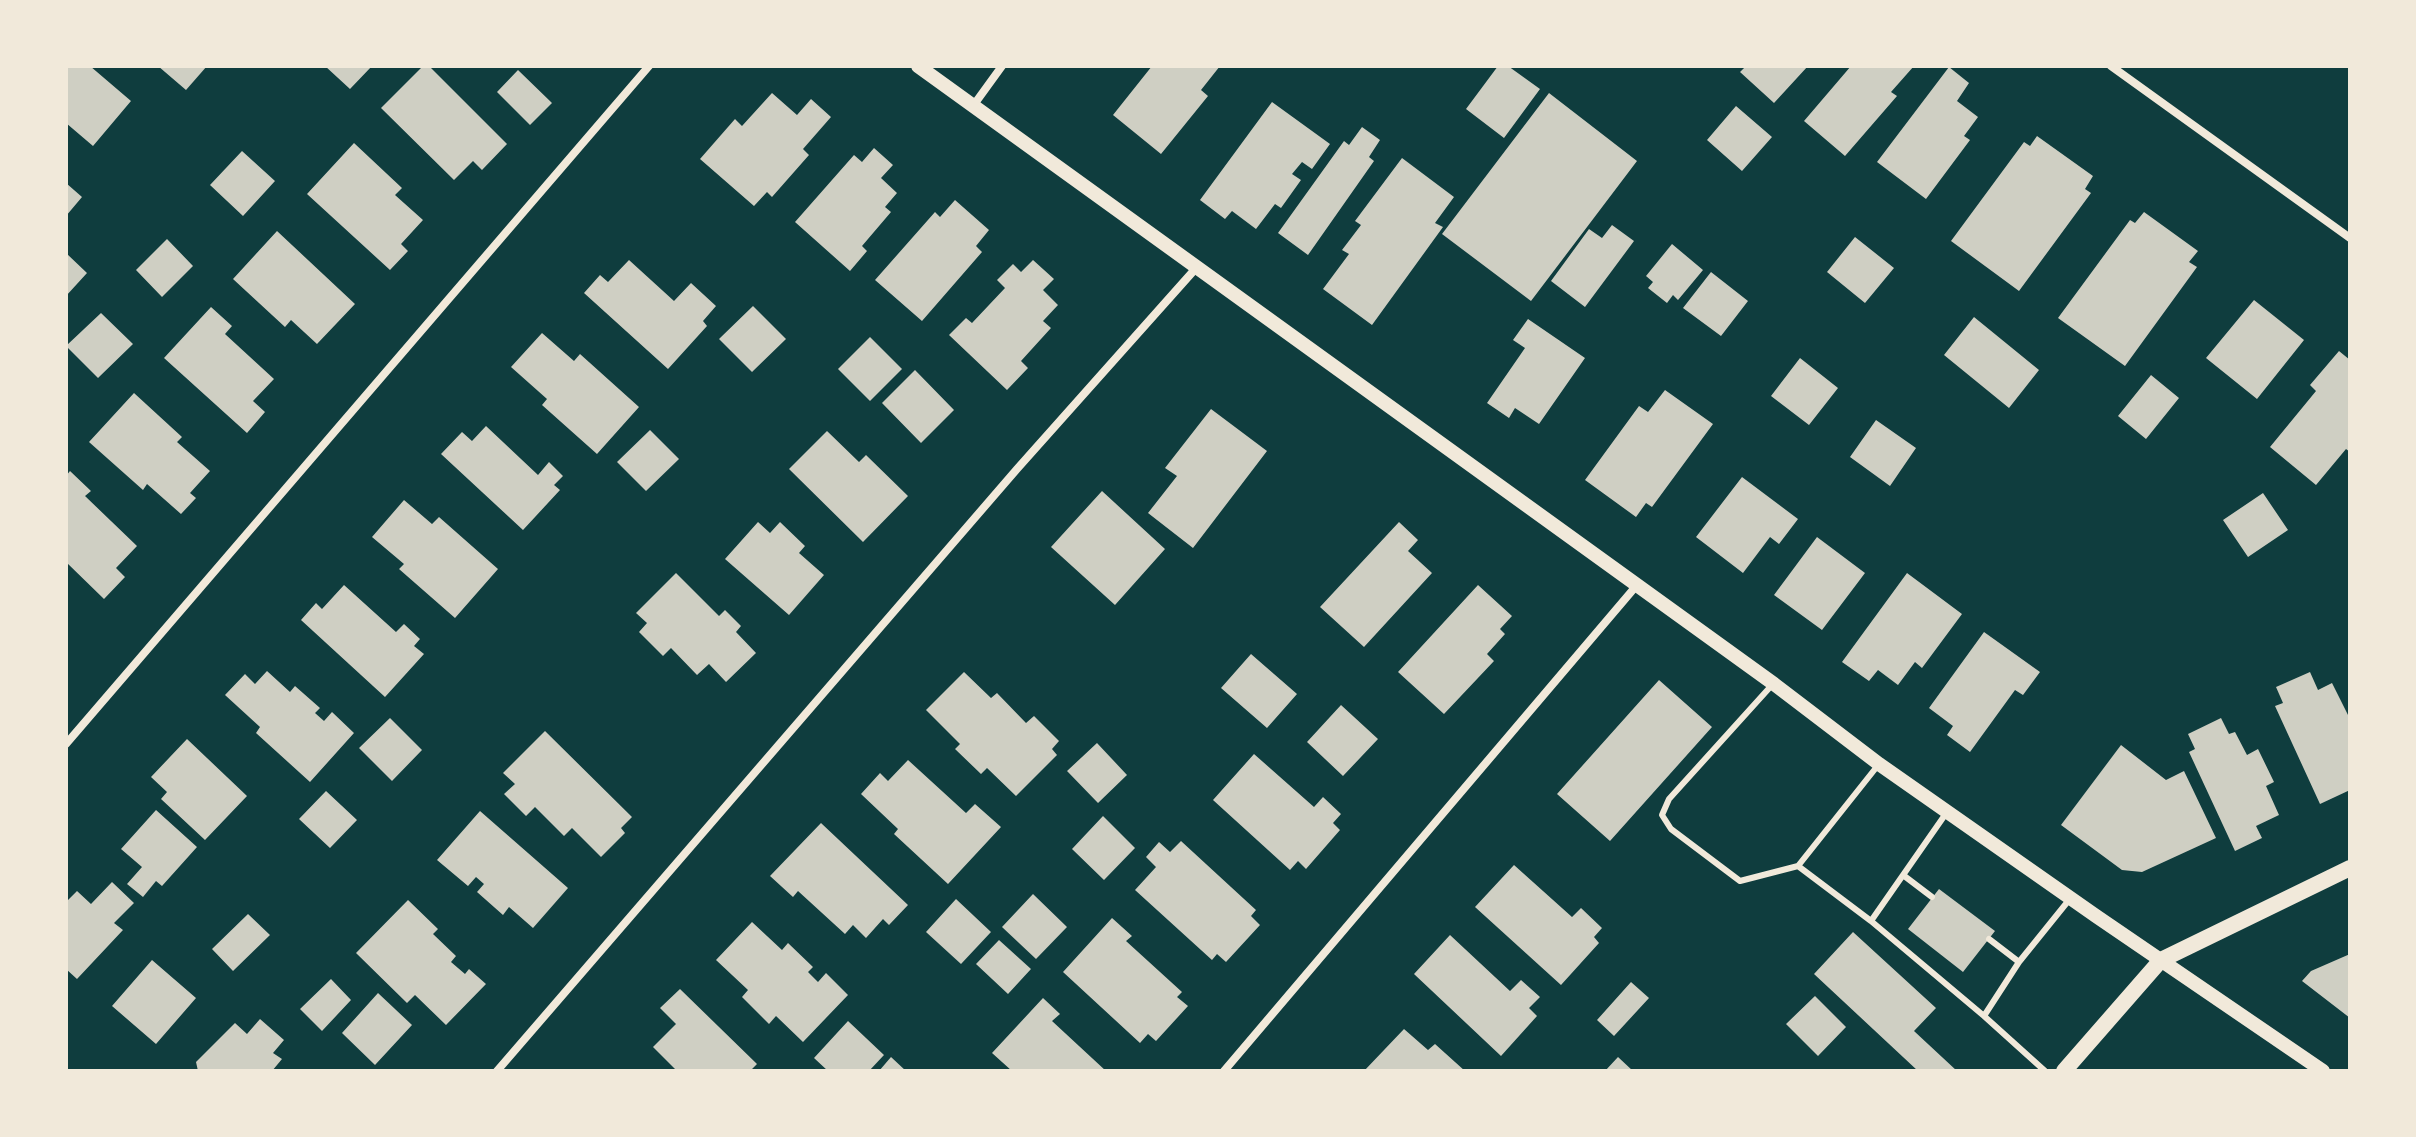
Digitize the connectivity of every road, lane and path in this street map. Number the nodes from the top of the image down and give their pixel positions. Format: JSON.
{"nodes":[{"id":1,"x":649,"y":66,"type":"edge"},
{"id":2,"x":918,"y":66,"type":"edge"},
{"id":3,"x":1002,"y":66,"type":"edge"},
{"id":4,"x":2111,"y":66,"type":"edge"},
{"id":5,"x":973,"y":106,"type":"junction"},
{"id":6,"x":2350,"y":238,"type":"edge"},
{"id":7,"x":1197,"y":267,"type":"junction"},
{"id":8,"x":1637,"y":585,"type":"junction"},
{"id":9,"x":1774,"y":684,"type":"junction"},
{"id":10,"x":66,"y":744,"type":"edge"},
{"id":11,"x":1879,"y":764,"type":"junction"},
{"id":12,"x":1948,"y":811,"type":"junction"},
{"id":13,"x":1798,"y":866,"type":"junction"},
{"id":14,"x":2350,"y":868,"type":"edge"},
{"id":15,"x":1903,"y":875,"type":"junction"},
{"id":16,"x":1932,"y":897,"type":"dead end"},
{"id":17,"x":2070,"y":899,"type":"junction"},
{"id":18,"x":1871,"y":921,"type":"junction"},
{"id":19,"x":1989,"y":939,"type":"dead end"},
{"id":20,"x":2161,"y":960,"type":"junction"},
{"id":21,"x":2019,"y":962,"type":"junction"},
{"id":22,"x":1984,"y":1016,"type":"junction"},
{"id":23,"x":497,"y":1071,"type":"edge"},
{"id":24,"x":1224,"y":1071,"type":"edge"},
{"id":25,"x":2045,"y":1071,"type":"edge"},
{"id":26,"x":2064,"y":1071,"type":"edge"},
{"id":27,"x":2323,"y":1071,"type":"edge"}],
"edges":[{"from":1,"to":10,"type":"street"},
{"from":2,"to":5,"type":"street"},
{"from":3,"to":5,"type":"street"},
{"from":4,"to":6,"type":"street"},
{"from":5,"to":7,"type":"street"},
{"from":7,"to":8,"type":"street"},
{"from":7,"to":23,"type":"street"},
{"from":8,"to":9,"type":"street"},
{"from":8,"to":24,"type":"street"},
{"from":9,"to":11,"type":"street"},
{"from":9,"to":13,"type":"lane"},
{"from":11,"to":12,"type":"street"},
{"from":11,"to":13,"type":"lane"},
{"from":12,"to":15,"type":"lane"},
{"from":12,"to":17,"type":"street"},
{"from":13,"to":18,"type":"lane"},
{"from":14,"to":20,"type":"main road"},
{"from":15,"to":16,"type":"lane"},
{"from":15,"to":18,"type":"lane"},
{"from":17,"to":20,"type":"street"},
{"from":17,"to":21,"type":"lane"},
{"from":18,"to":22,"type":"lane"},
{"from":19,"to":21,"type":"lane"},
{"from":20,"to":26,"type":"main road"},
{"from":20,"to":27,"type":"street"},
{"from":21,"to":22,"type":"lane"},
{"from":22,"to":25,"type":"lane"}]}
